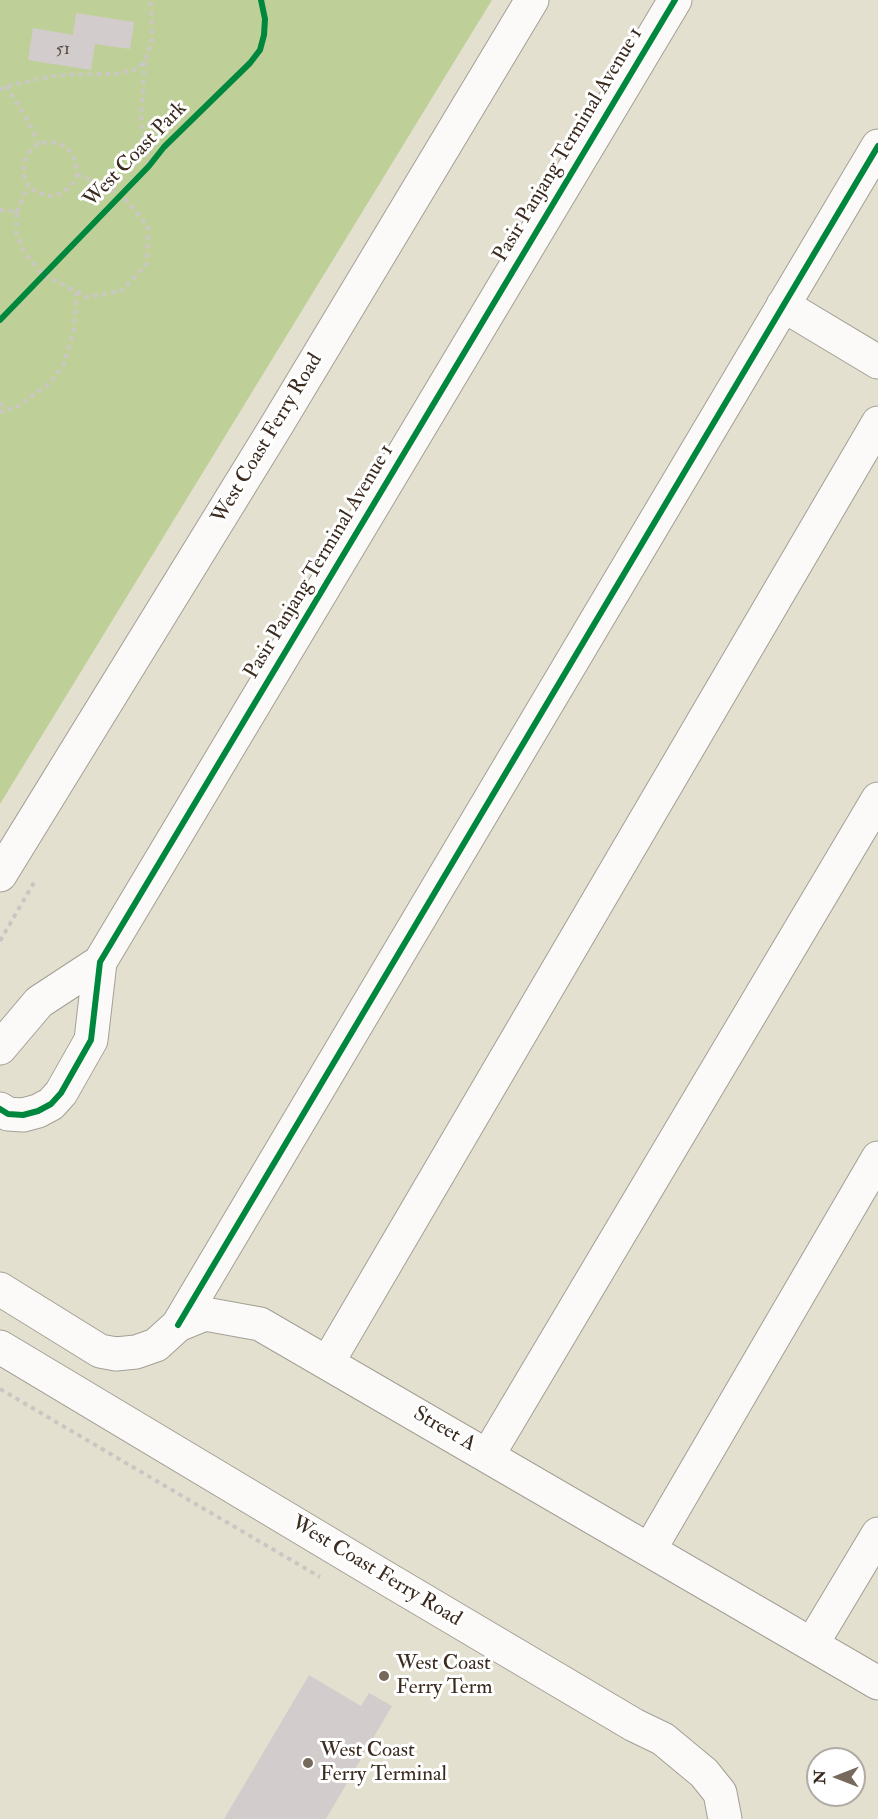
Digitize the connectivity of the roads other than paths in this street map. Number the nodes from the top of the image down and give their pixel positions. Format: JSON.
{"nodes":[{"id":1,"x":532,"y":0,"type":"edge"},
{"id":2,"x":675,"y":0,"type":"edge"},
{"id":3,"x":878,"y":146,"type":"edge"},
{"id":4,"x":783,"y":305,"type":"junction"},
{"id":5,"x":878,"y":362,"type":"edge"},
{"id":6,"x":878,"y":423,"type":"edge"},
{"id":7,"x":878,"y":799,"type":"edge"},
{"id":8,"x":0,"y":875,"type":"edge"},
{"id":9,"x":100,"y":962,"type":"junction"},
{"id":10,"x":0,"y":1048,"type":"edge"},
{"id":11,"x":0,"y":1109,"type":"edge"},
{"id":12,"x":878,"y":1158,"type":"edge"},
{"id":13,"x":0,"y":1289,"type":"edge"},
{"id":14,"x":178,"y":1325,"type":"junction"},
{"id":15,"x":0,"y":1347,"type":"edge"},
{"id":16,"x":328,"y":1362,"type":"junction"},
{"id":17,"x":488,"y":1455,"type":"junction"},
{"id":18,"x":878,"y":1534,"type":"edge"},
{"id":19,"x":650,"y":1549,"type":"junction"},
{"id":20,"x":812,"y":1644,"type":"junction"},
{"id":21,"x":878,"y":1683,"type":"edge"},
{"id":22,"x":725,"y":1819,"type":"edge"}],
"edges":[{"from":1,"to":8,"type":"street","name":"West Coast Ferry Road"},
{"from":2,"to":9,"type":"street","name":"Pasir Panjang Terminal Avenue 1"},
{"from":3,"to":4,"type":"street"},
{"from":4,"to":5,"type":"street"},
{"from":4,"to":14,"type":"street"},
{"from":6,"to":16,"type":"street"},
{"from":7,"to":17,"type":"street"},
{"from":9,"to":10,"type":"street"},
{"from":9,"to":11,"type":"street","name":"Pasir Panjang Terminal Avenue 1"},
{"from":12,"to":19,"type":"street"},
{"from":13,"to":14,"type":"street","name":"Street A"},
{"from":14,"to":16,"type":"street","name":"Street A"},
{"from":15,"to":22,"type":"street","name":"West Coast Ferry Road"},
{"from":16,"to":17,"type":"street","name":"Street A"},
{"from":17,"to":19,"type":"street","name":"Street A"},
{"from":18,"to":20,"type":"street"},
{"from":19,"to":20,"type":"street","name":"Street A"},
{"from":20,"to":21,"type":"street","name":"Street A"}]}
